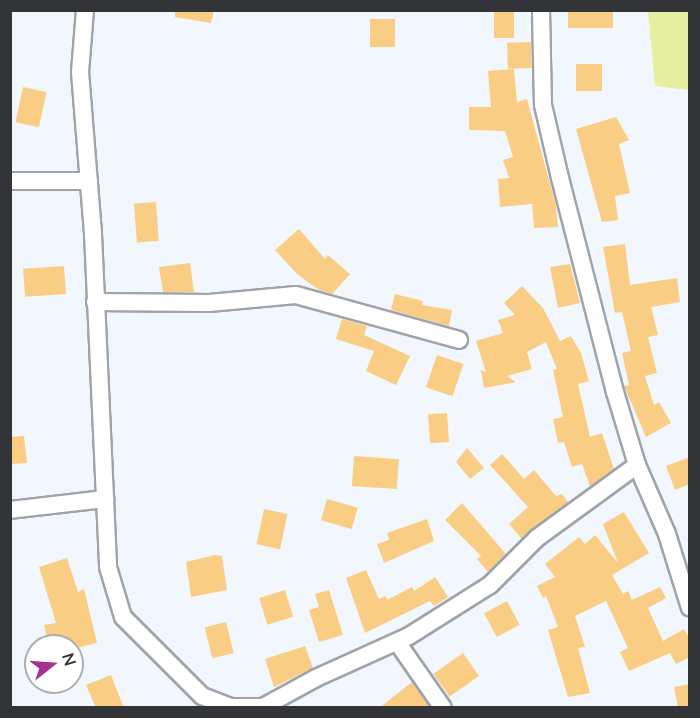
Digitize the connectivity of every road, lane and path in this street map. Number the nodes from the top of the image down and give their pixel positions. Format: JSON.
{"nodes":[{"id":1,"x":85,"y":10,"type":"edge"},
{"id":2,"x":541,"y":10,"type":"edge"},
{"id":3,"x":10,"y":181,"type":"edge"},
{"id":4,"x":89,"y":182,"type":"junction"},
{"id":5,"x":95,"y":302,"type":"junction"},
{"id":6,"x":459,"y":340,"type":"dead end"},
{"id":7,"x":637,"y":465,"type":"junction"},
{"id":8,"x":105,"y":499,"type":"junction"},
{"id":9,"x":10,"y":510,"type":"edge"},
{"id":10,"x":690,"y":608,"type":"edge"},
{"id":11,"x":397,"y":642,"type":"junction"},
{"id":12,"x":443,"y":708,"type":"edge"}],
"edges":[{"from":1,"to":4,"type":"street"},
{"from":2,"to":7,"type":"street"},
{"from":3,"to":4,"type":"street"},
{"from":4,"to":5,"type":"street"},
{"from":5,"to":6,"type":"street"},
{"from":5,"to":8,"type":"street"},
{"from":7,"to":10,"type":"street"},
{"from":7,"to":11,"type":"street"},
{"from":8,"to":9,"type":"street"},
{"from":8,"to":11,"type":"street"},
{"from":11,"to":12,"type":"street"}]}
